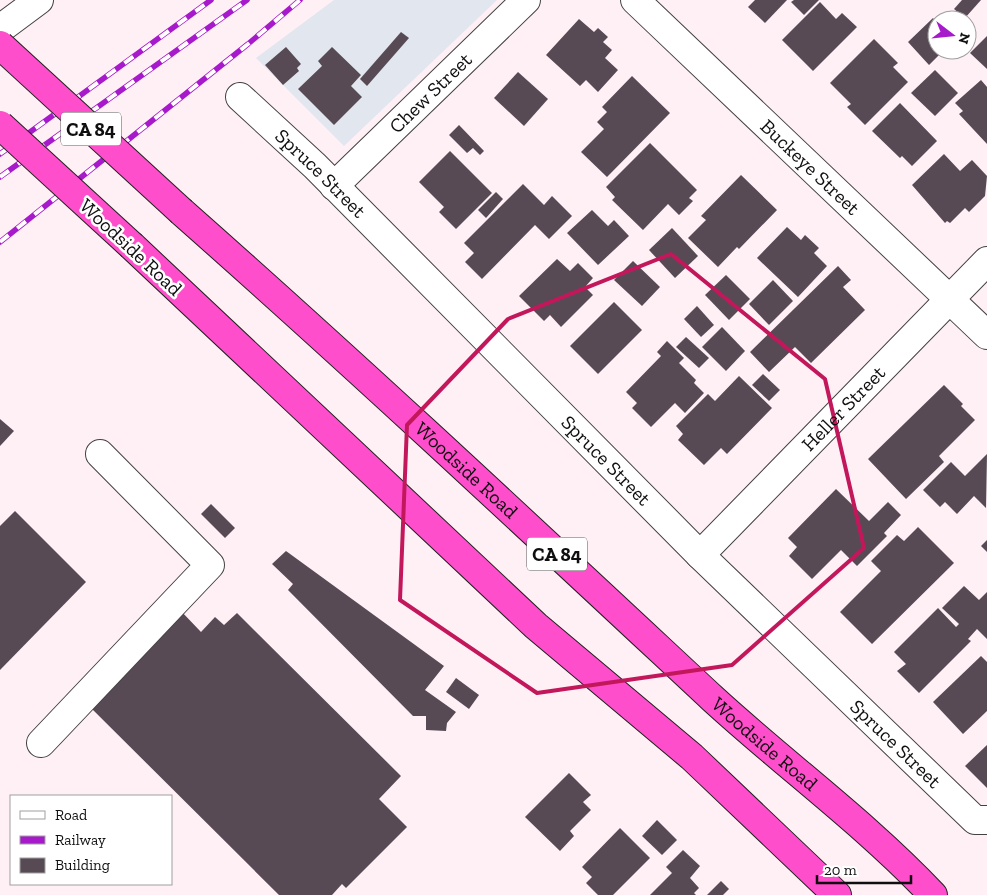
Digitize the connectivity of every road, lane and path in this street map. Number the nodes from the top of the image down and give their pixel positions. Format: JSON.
{"nodes":[{"id":1,"x":39,"y":0,"type":"edge"},
{"id":2,"x":526,"y":0,"type":"edge"},
{"id":3,"x":635,"y":0,"type":"edge"},
{"id":4,"x":2,"y":42,"type":"edge"},
{"id":5,"x":240,"y":97,"type":"dead end"},
{"id":6,"x":0,"y":125,"type":"edge"},
{"id":7,"x":334,"y":186,"type":"junction"},
{"id":8,"x":987,"y":261,"type":"edge"},
{"id":9,"x":950,"y":297,"type":"junction"},
{"id":10,"x":987,"y":334,"type":"edge"},
{"id":11,"x":100,"y":454,"type":"dead end"},
{"id":12,"x":700,"y":555,"type":"junction"},
{"id":13,"x":41,"y":743,"type":"dead end"},
{"id":14,"x":981,"y":820,"type":"edge"},
{"id":15,"x":837,"y":895,"type":"edge"},
{"id":16,"x":933,"y":895,"type":"edge"}],
"edges":[{"from":1,"to":4,"type":"street"},
{"from":2,"to":7,"type":"street","name":"Chew Street"},
{"from":3,"to":9,"type":"street","name":"Buckeye Street"},
{"from":4,"to":16,"type":"highway","name":"Woodside Road","number":"CA 84","bridge":true},
{"from":5,"to":7,"type":"street","name":"Spruce Street"},
{"from":6,"to":15,"type":"highway","name":"Woodside Road","number":"CA 84","bridge":true},
{"from":7,"to":12,"type":"street","name":"Spruce Street"},
{"from":8,"to":9,"type":"street","name":"Heller Street"},
{"from":9,"to":10,"type":"street","name":"Buckeye Street"},
{"from":9,"to":12,"type":"street","name":"Heller Street"},
{"from":11,"to":13,"type":"street"},
{"from":12,"to":14,"type":"street","name":"Spruce Street"}]}
